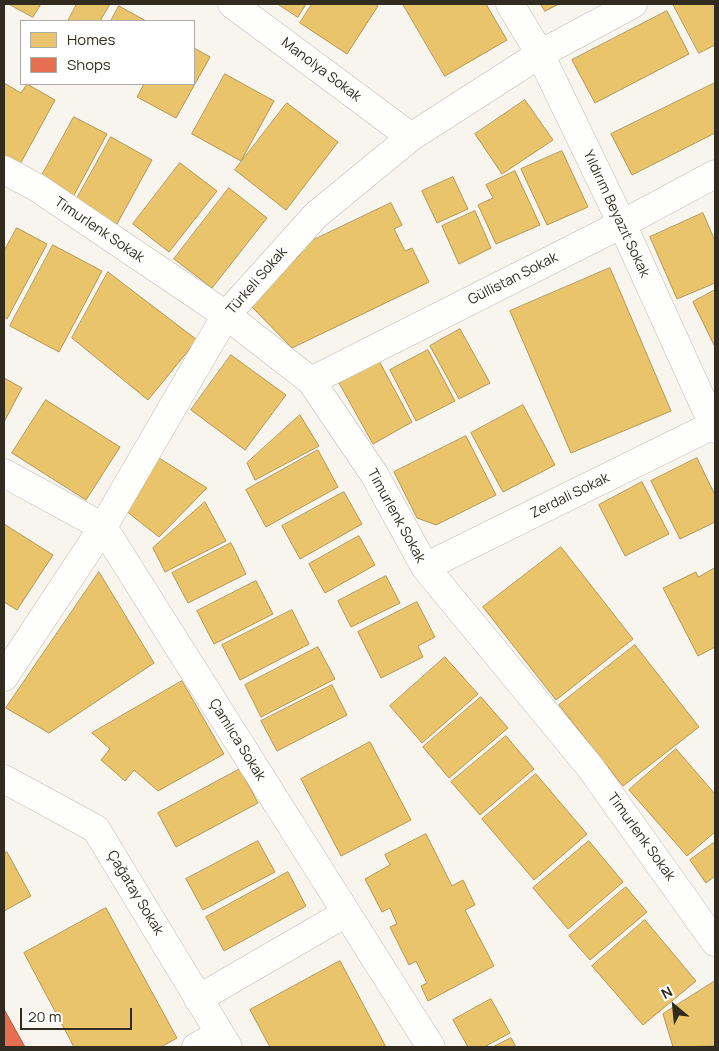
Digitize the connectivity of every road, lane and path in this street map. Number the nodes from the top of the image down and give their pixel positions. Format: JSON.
{"nodes":[{"id":1,"x":232,"y":4,"type":"edge"},
{"id":2,"x":510,"y":4,"type":"edge"},
{"id":3,"x":632,"y":4,"type":"edge"},
{"id":4,"x":540,"y":54,"type":"junction"},
{"id":5,"x":411,"y":137,"type":"junction"},
{"id":6,"x":4,"y":170,"type":"edge"},
{"id":7,"x":715,"y":174,"type":"edge"},
{"id":8,"x":622,"y":224,"type":"junction"},
{"id":9,"x":226,"y":315,"type":"junction"},
{"id":10,"x":311,"y":381,"type":"junction"},
{"id":11,"x":715,"y":426,"type":"edge"},
{"id":12,"x":4,"y":473,"type":"edge"},
{"id":13,"x":103,"y":527,"type":"junction"},
{"id":14,"x":425,"y":567,"type":"junction"},
{"id":15,"x":4,"y":677,"type":"edge"},
{"id":16,"x":4,"y":779,"type":"edge"},
{"id":17,"x":346,"y":913,"type":"junction"},
{"id":18,"x":715,"y":942,"type":"edge"},
{"id":19,"x":198,"y":999,"type":"junction"},
{"id":20,"x":224,"y":1040,"type":"edge"},
{"id":21,"x":196,"y":1047,"type":"edge"},
{"id":22,"x":431,"y":1047,"type":"edge"}],
"edges":[{"from":1,"to":5,"type":"street","name":"Manolya Sokak"},
{"from":2,"to":4,"type":"street","name":"Yıldırım Beyazıt Sokak"},
{"from":3,"to":4,"type":"street","name":"Türkeli Sokak"},
{"from":4,"to":5,"type":"street","name":"Türkeli Sokak"},
{"from":4,"to":8,"type":"street","name":"Yıldırım Beyazıt Sokak"},
{"from":5,"to":9,"type":"street","name":"Türkeli Sokak"},
{"from":6,"to":9,"type":"street","name":"Timurlenk Sokak"},
{"from":7,"to":8,"type":"street","name":"Güllistan Sokak"},
{"from":8,"to":10,"type":"street","name":"Güllistan Sokak"},
{"from":8,"to":11,"type":"street","name":"Yıldırım Beyazıt Sokak"},
{"from":9,"to":10,"type":"street","name":"Timurlenk Sokak"},
{"from":9,"to":13,"type":"street","name":"Türkeli Sokak"},
{"from":10,"to":14,"type":"street","name":"Timurlenk Sokak"},
{"from":11,"to":14,"type":"street","name":"Zerdali Sokak"},
{"from":12,"to":13,"type":"street","name":"Çamlıca Sokak"},
{"from":13,"to":15,"type":"street","name":"Türkeli Sokak"},
{"from":13,"to":17,"type":"street","name":"Çamlıca Sokak"},
{"from":14,"to":18,"type":"street","name":"Timurlenk Sokak"},
{"from":16,"to":19,"type":"street","name":"Çağatay Sokak"},
{"from":17,"to":19,"type":"street"},
{"from":17,"to":22,"type":"street","name":"Çamlıca Sokak"},
{"from":19,"to":20,"type":"street","name":"Çağatay Sokak"},
{"from":20,"to":21,"type":"street"}]}
